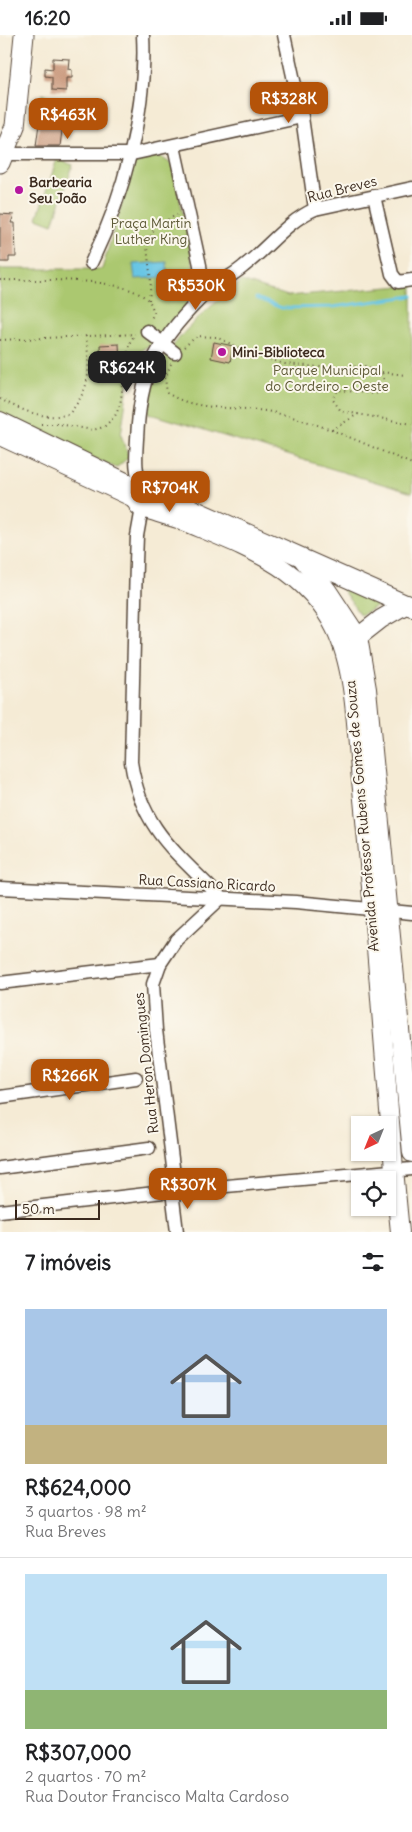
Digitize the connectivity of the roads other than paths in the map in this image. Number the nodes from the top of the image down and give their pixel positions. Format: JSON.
{"nodes":[{"id":1,"x":24,"y":35,"type":"edge"},
{"id":2,"x":143,"y":35,"type":"edge"},
{"id":3,"x":284,"y":35,"type":"edge"},
{"id":4,"x":302,"y":117,"type":"junction"},
{"id":5,"x":174,"y":146,"type":"junction"},
{"id":6,"x":132,"y":153,"type":"junction"},
{"id":7,"x":2,"y":159,"type":"edge"},
{"id":8,"x":412,"y":187,"type":"edge"},
{"id":9,"x":374,"y":197,"type":"junction"},
{"id":10,"x":315,"y":209,"type":"junction"},
{"id":11,"x":91,"y":263,"type":"dead end"},
{"id":12,"x":412,"y":281,"type":"edge"},
{"id":13,"x":202,"y":283,"type":"junction"},
{"id":14,"x":215,"y":287,"type":"junction"},
{"id":15,"x":201,"y":298,"type":"junction"},
{"id":16,"x":141,"y":333,"type":"road end"},
{"id":17,"x":162,"y":343,"type":"junction"},
{"id":18,"x":175,"y":353,"type":"road end"},
{"id":19,"x":0,"y":421,"type":"edge"},
{"id":20,"x":0,"y":436,"type":"edge"},
{"id":21,"x":145,"y":498,"type":"junction"},
{"id":22,"x":301,"y":557,"type":"junction"},
{"id":23,"x":409,"y":605,"type":"edge"},
{"id":24,"x":358,"y":637,"type":"junction"},
{"id":25,"x":356,"y":665,"type":"junction"},
{"id":26,"x":359,"y":689,"type":"junction"},
{"id":27,"x":0,"y":888,"type":"edge"},
{"id":28,"x":222,"y":898,"type":"junction"},
{"id":29,"x":372,"y":909,"type":"junction"},
{"id":30,"x":390,"y":911,"type":"junction"},
{"id":31,"x":412,"y":913,"type":"edge"},
{"id":32,"x":160,"y":964,"type":"junction"},
{"id":33,"x":0,"y":983,"type":"edge"},
{"id":34,"x":386,"y":1071,"type":"junction"},
{"id":35,"x":408,"y":1072,"type":"edge"},
{"id":36,"x":136,"y":1078,"type":"dead end"},
{"id":37,"x":0,"y":1097,"type":"edge"},
{"id":38,"x":150,"y":1149,"type":"dead end"},
{"id":39,"x":412,"y":1153,"type":"edge"},
{"id":40,"x":0,"y":1168,"type":"edge"},
{"id":41,"x":412,"y":1169,"type":"edge"},
{"id":42,"x":394,"y":1171,"type":"joint"},
{"id":43,"x":351,"y":1175,"type":"edge"},
{"id":44,"x":174,"y":1191,"type":"junction"},
{"id":45,"x":396,"y":1191,"type":"edge"},
{"id":46,"x":0,"y":1211,"type":"edge"},
{"id":47,"x":177,"y":1232,"type":"edge"},
{"id":48,"x":400,"y":1232,"type":"edge"}],
"edges":[{"from":1,"to":7,"type":"main road"},
{"from":2,"to":6,"type":"street"},
{"from":3,"to":4,"type":"street"},
{"from":4,"to":5,"type":"street"},
{"from":4,"to":10,"type":"street"},
{"from":5,"to":6,"type":"street"},
{"from":5,"to":13,"type":"street"},
{"from":6,"to":7,"type":"street"},
{"from":6,"to":11,"type":"street"},
{"from":8,"to":9,"type":"street","name":"Rua Breves"},
{"from":9,"to":10,"type":"street","name":"Rua Breves"},
{"from":9,"to":12,"type":"street"},
{"from":10,"to":14,"type":"street","name":"Rua Breves"},
{"from":13,"to":14,"type":"street"},
{"from":13,"to":15,"type":"street"},
{"from":14,"to":15,"type":"street"},
{"from":15,"to":17,"type":"street"},
{"from":16,"to":17,"type":"street"},
{"from":17,"to":18,"type":"street"},
{"from":17,"to":21,"type":"street"},
{"from":19,"to":21,"type":"street","name":"Avenida Professor Rubens Gomes de Souza"},
{"from":20,"to":21,"type":"street","name":"Avenida Professor Rubens Gomes de Souza"},
{"from":21,"to":22,"type":"street","name":"Avenida Professor Rubens Gomes de Souza"},
{"from":21,"to":25,"type":"street","name":"Avenida Professor Rubens Gomes de Souza"},
{"from":21,"to":28,"type":"street"},
{"from":22,"to":23,"type":"street"},
{"from":22,"to":24,"type":"street","name":"Avenida Professor Rubens Gomes de Souza"},
{"from":23,"to":24,"type":"street"},
{"from":24,"to":25,"type":"street","name":"Avenida Professor Rubens Gomes de Souza"},
{"from":25,"to":26,"type":"street","name":"Avenida Professor Rubens Gomes de Souza"},
{"from":26,"to":29,"type":"street","name":"Avenida Professor Rubens Gomes de Souza"},
{"from":26,"to":30,"type":"street","name":"Avenida Professor Rubens Gomes de Souza"},
{"from":27,"to":28,"type":"street","name":"Rua Cassiano Ricardo"},
{"from":28,"to":29,"type":"street","name":"Rua Cassiano Ricardo"},
{"from":28,"to":32,"type":"street","name":"Rua Heron Domingues"},
{"from":29,"to":30,"type":"street","name":"Rua Cassiano Ricardo"},
{"from":29,"to":34,"type":"street","name":"Avenida Professor Rubens Gomes de Souza"},
{"from":30,"to":31,"type":"street","name":"Rua Cassiano Ricardo"},
{"from":30,"to":35,"type":"street","name":"Avenida Professor Rubens Gomes de Souza"},
{"from":32,"to":33,"type":"street"},
{"from":32,"to":44,"type":"street","name":"Rua Heron Domingues"},
{"from":34,"to":35,"type":"street"},
{"from":34,"to":42,"type":"street","name":"Avenida Professor Rubens Gomes de Souza"},
{"from":35,"to":39,"type":"street","name":"Avenida Professor Rubens Gomes de Souza"},
{"from":36,"to":37,"type":"street"},
{"from":38,"to":40,"type":"street"},
{"from":41,"to":42,"type":"street"},
{"from":43,"to":44,"type":"street"},
{"from":44,"to":46,"type":"street"},
{"from":44,"to":47,"type":"street","name":"Rua Heron Domingues"},
{"from":45,"to":48,"type":"street","name":"Avenida Professor Rubens Gomes de Souza"}]}
